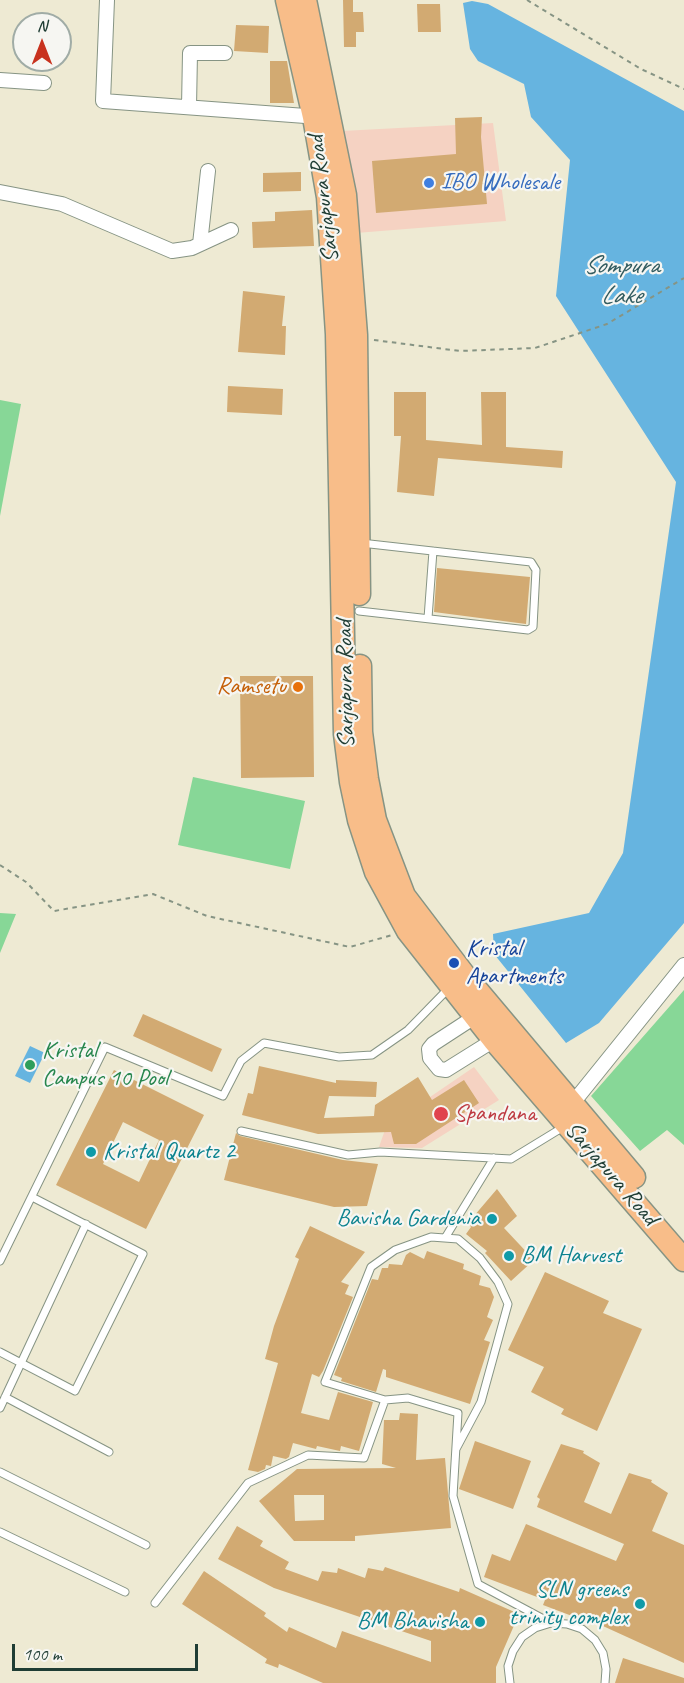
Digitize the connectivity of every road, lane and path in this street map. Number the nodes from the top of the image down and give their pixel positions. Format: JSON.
{"nodes":[{"id":1,"x":107,"y":0,"type":"edge"},
{"id":2,"x":287,"y":0,"type":"edge"},
{"id":3,"x":305,"y":0,"type":"edge"},
{"id":4,"x":527,"y":0,"type":"edge"},
{"id":5,"x":225,"y":53,"type":"dead end"},
{"id":6,"x":0,"y":80,"type":"edge"},
{"id":7,"x":44,"y":83,"type":"dead end"},
{"id":8,"x":684,"y":89,"type":"edge"},
{"id":9,"x":189,"y":108,"type":"junction"},
{"id":10,"x":322,"y":117,"type":"junction"},
{"id":11,"x":208,"y":171,"type":"dead end"},
{"id":12,"x":0,"y":192,"type":"edge"},
{"id":13,"x":231,"y":230,"type":"dead end"},
{"id":14,"x":200,"y":244,"type":"junction"},
{"id":15,"x":684,"y":278,"type":"edge"},
{"id":16,"x":356,"y":335,"type":"junction"},
{"id":17,"x":350,"y":492,"type":"junction"},
{"id":18,"x":359,"y":542,"type":"junction"},
{"id":19,"x":433,"y":551,"type":"junction"},
{"id":20,"x":359,"y":611,"type":"junction"},
{"id":21,"x":428,"y":618,"type":"junction"},
{"id":22,"x":0,"y":865,"type":"edge"},
{"id":23,"x":408,"y":931,"type":"junction"},
{"id":24,"x":684,"y":965,"type":"edge"},
{"id":25,"x":458,"y":980,"type":"junction"},
{"id":26,"x":476,"y":1016,"type":"junction"},
{"id":27,"x":494,"y":1040,"type":"junction"},
{"id":28,"x":570,"y":1114,"type":"junction"},
{"id":29,"x":241,"y":1131,"type":"dead end"},
{"id":30,"x":494,"y":1158,"type":"junction"},
{"id":31,"x":636,"y":1192,"type":"junction"},
{"id":32,"x":32,"y":1197,"type":"junction"},
{"id":33,"x":86,"y":1224,"type":"junction"},
{"id":34,"x":684,"y":1236,"type":"edge"},
{"id":35,"x":445,"y":1238,"type":"junction"},
{"id":36,"x":684,"y":1260,"type":"edge"},
{"id":37,"x":0,"y":1261,"type":"edge"},
{"id":38,"x":0,"y":1352,"type":"edge"},
{"id":39,"x":22,"y":1363,"type":"junction"},
{"id":40,"x":5,"y":1397,"type":"junction"},
{"id":41,"x":385,"y":1400,"type":"junction"},
{"id":42,"x":0,"y":1408,"type":"edge"},
{"id":43,"x":456,"y":1449,"type":"junction"},
{"id":44,"x":109,"y":1452,"type":"dead end"},
{"id":45,"x":0,"y":1472,"type":"edge"},
{"id":46,"x":0,"y":1533,"type":"edge"},
{"id":47,"x":147,"y":1545,"type":"dead end"},
{"id":48,"x":125,"y":1592,"type":"dead end"},
{"id":49,"x":155,"y":1603,"type":"dead end"},
{"id":50,"x":551,"y":1623,"type":"junction"},
{"id":51,"x":510,"y":1683,"type":"edge"},
{"id":52,"x":605,"y":1683,"type":"edge"}],
"edges":[{"from":1,"to":9,"type":"street"},
{"from":2,"to":10,"type":"main road","name":"Sarjapura Road"},
{"from":3,"to":10,"type":"main road","name":"Sarjapura Road"},
{"from":4,"to":8,"type":"path"},
{"from":5,"to":9,"type":"street"},
{"from":6,"to":7,"type":"street"},
{"from":9,"to":10,"type":"street"},
{"from":10,"to":16,"type":"main road","name":"Sarjapura Road"},
{"from":10,"to":17,"type":"main road","name":"Sarjapura Road"},
{"from":11,"to":14,"type":"street"},
{"from":12,"to":14,"type":"street"},
{"from":13,"to":14,"type":"street"},
{"from":15,"to":16,"type":"path"},
{"from":16,"to":17,"type":"main road","name":"Sarjapura Road"},
{"from":17,"to":18,"type":"main road","name":"Sarjapura Road"},
{"from":17,"to":23,"type":"main road","name":"Sarjapura Road"},
{"from":18,"to":19,"type":"lane"},
{"from":18,"to":20,"type":"main road","name":"Sarjapura Road"},
{"from":19,"to":21,"type":"lane"},
{"from":19,"to":21,"type":"lane"},
{"from":20,"to":21,"type":"lane"},
{"from":20,"to":25,"type":"main road","name":"Sarjapura Road"},
{"from":22,"to":23,"type":"path"},
{"from":23,"to":25,"type":"main road","name":"Sarjapura Road"},
{"from":24,"to":28,"type":"street"},
{"from":25,"to":26,"type":"main road","name":"Sarjapura Road"},
{"from":25,"to":28,"type":"main road","name":"Sarjapura Road"},
{"from":25,"to":32,"type":"lane"},
{"from":26,"to":27,"type":"main road","name":"Sarjapura Road"},
{"from":26,"to":27,"type":"street"},
{"from":27,"to":28,"type":"main road","name":"Sarjapura Road"},
{"from":28,"to":30,"type":"lane"},
{"from":28,"to":31,"type":"main road","name":"Sarjapura Road"},
{"from":29,"to":30,"type":"lane"},
{"from":30,"to":35,"type":"lane"},
{"from":31,"to":34,"type":"main road","name":"Sarjapura Road"},
{"from":31,"to":36,"type":"main road","name":"Sarjapura Road"},
{"from":32,"to":33,"type":"lane"},
{"from":32,"to":37,"type":"lane"},
{"from":33,"to":39,"type":"lane"},
{"from":33,"to":39,"type":"lane"},
{"from":35,"to":41,"type":"lane"},
{"from":35,"to":43,"type":"lane"},
{"from":38,"to":39,"type":"lane"},
{"from":39,"to":40,"type":"lane"},
{"from":40,"to":42,"type":"lane"},
{"from":40,"to":44,"type":"lane"},
{"from":41,"to":43,"type":"lane"},
{"from":41,"to":49,"type":"lane"},
{"from":43,"to":50,"type":"lane"},
{"from":45,"to":47,"type":"lane"},
{"from":46,"to":48,"type":"lane"},
{"from":50,"to":51,"type":"lane"},
{"from":50,"to":52,"type":"lane"}]}
